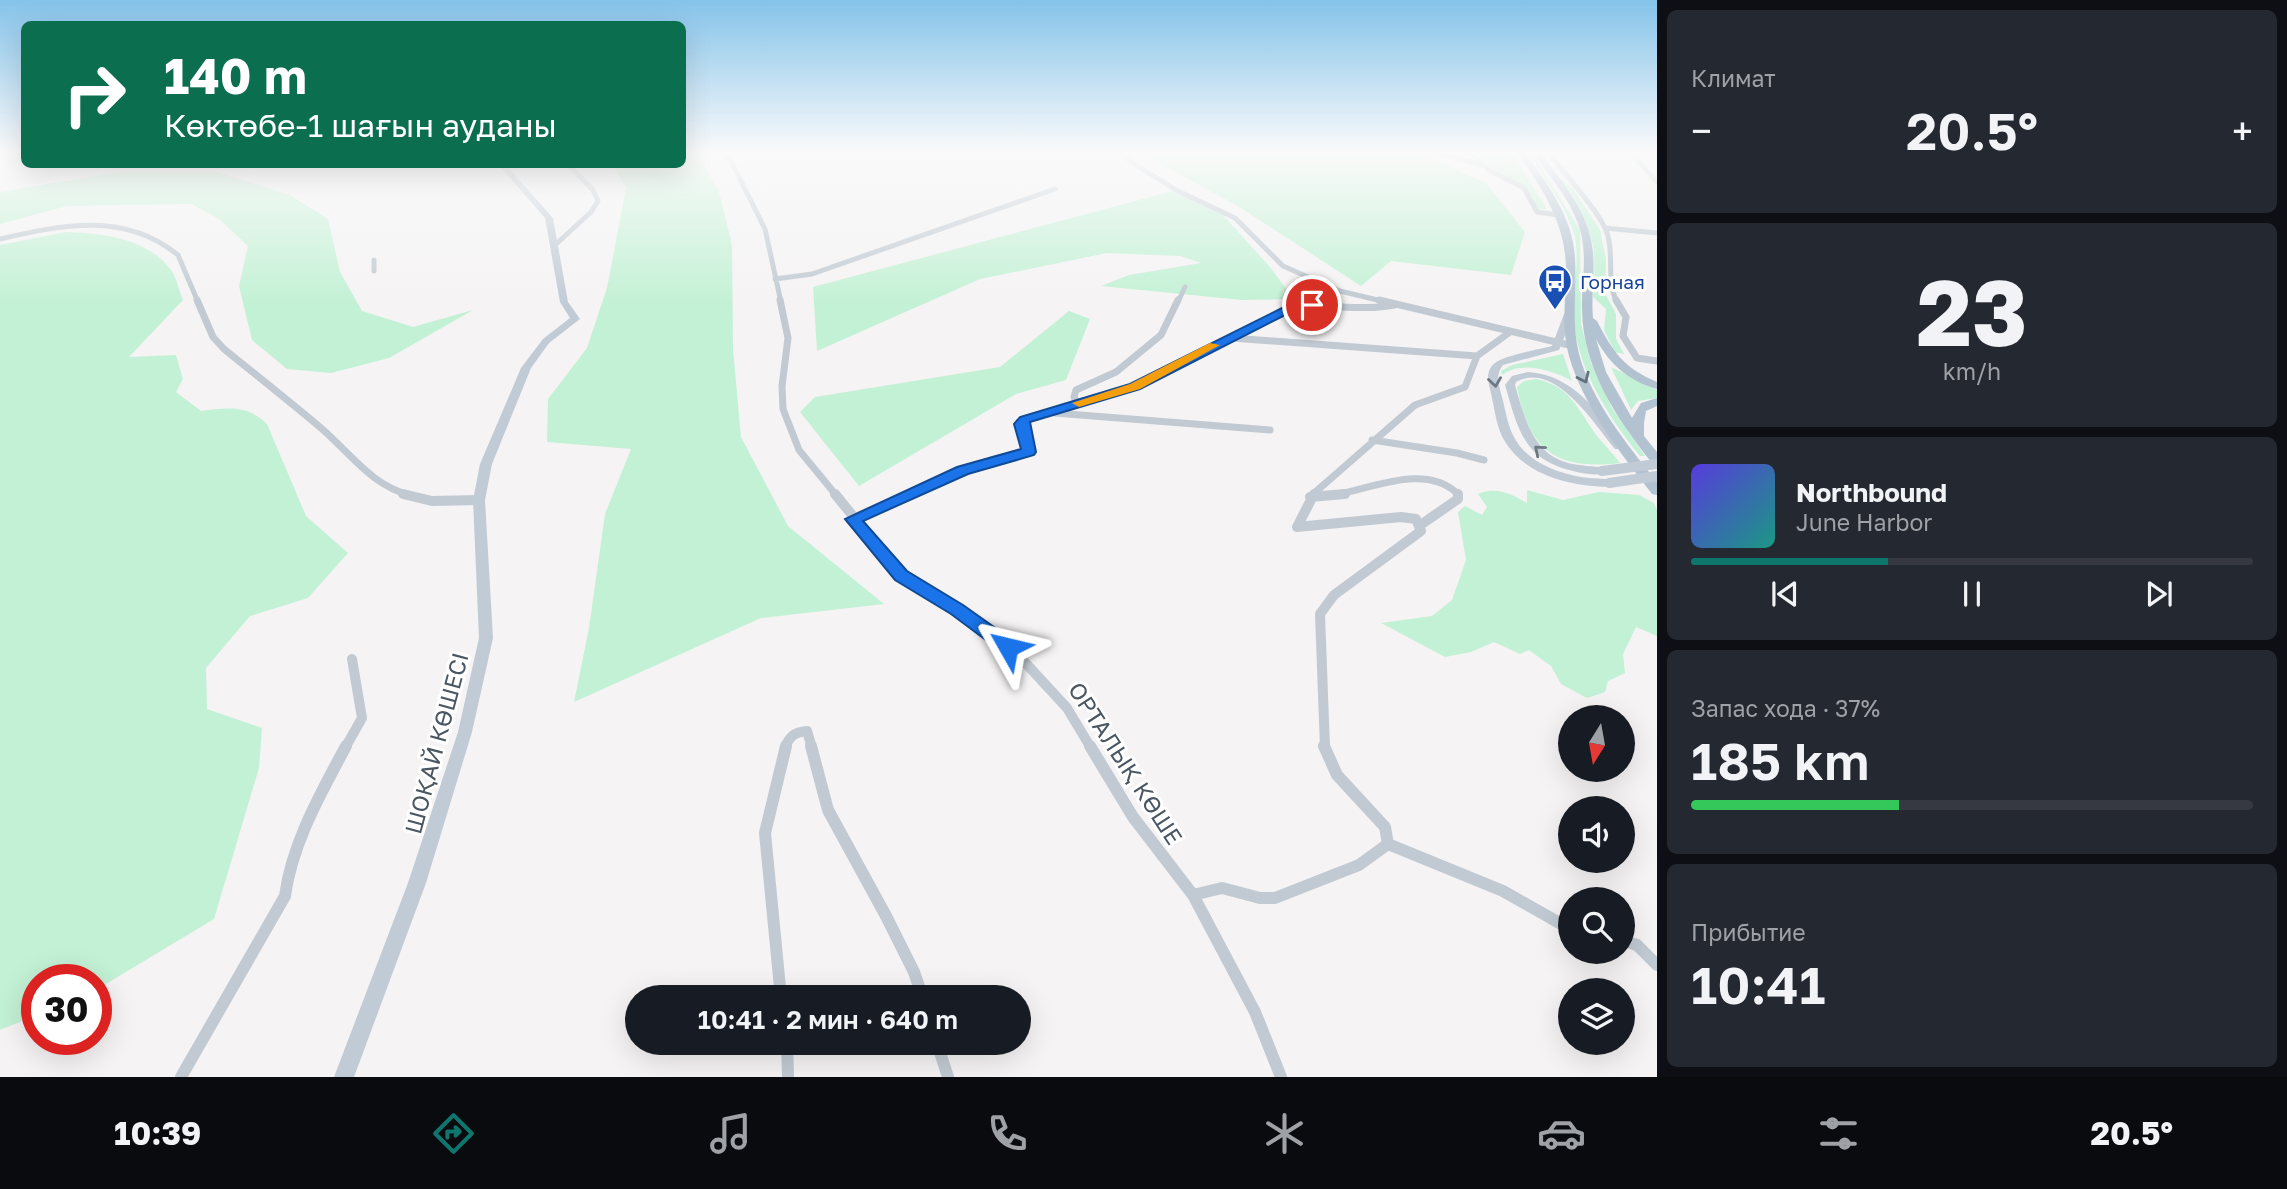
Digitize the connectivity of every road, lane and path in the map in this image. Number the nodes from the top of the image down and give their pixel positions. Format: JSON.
{"nodes":[{"id":1,"x":536,"y":203,"type":"edge"},
{"id":2,"x":596,"y":203,"type":"edge"},
{"id":3,"x":752,"y":203,"type":"edge"},
{"id":4,"x":1014,"y":203,"type":"edge"},
{"id":5,"x":1204,"y":203,"type":"edge"},
{"id":6,"x":1532,"y":203,"type":"edge"},
{"id":7,"x":1553,"y":203,"type":"edge"},
{"id":8,"x":1568,"y":203,"type":"edge"},
{"id":9,"x":1587,"y":203,"type":"edge"},
{"id":10,"x":1560,"y":215,"type":"junction"},
{"id":11,"x":1605,"y":228,"type":"junction"},
{"id":12,"x":1657,"y":233,"type":"edge"},
{"id":13,"x":0,"y":239,"type":"edge"},
{"id":14,"x":555,"y":245,"type":"junction"},
{"id":15,"x":374,"y":260,"type":"dead end"},
{"id":16,"x":374,"y":271,"type":"dead end"},
{"id":17,"x":775,"y":279,"type":"junction"},
{"id":18,"x":1185,"y":287,"type":"dead end"},
{"id":19,"x":1394,"y":305,"type":"junction"},
{"id":20,"x":1587,"y":311,"type":"junction"},
{"id":21,"x":1569,"y":314,"type":"junction"},
{"id":22,"x":1510,"y":332,"type":"junction"},
{"id":23,"x":1229,"y":337,"type":"junction"},
{"id":24,"x":1560,"y":343,"type":"junction"},
{"id":25,"x":1573,"y":346,"type":"junction"},
{"id":26,"x":1477,"y":356,"type":"junction"},
{"id":27,"x":1657,"y":360,"type":"edge"},
{"id":28,"x":1657,"y":386,"type":"edge"},
{"id":29,"x":1657,"y":401,"type":"edge"},
{"id":30,"x":1077,"y":404,"type":"junction"},
{"id":31,"x":1049,"y":412,"type":"junction"},
{"id":32,"x":1270,"y":430,"type":"dead end"},
{"id":33,"x":1372,"y":440,"type":"junction"},
{"id":34,"x":1652,"y":454,"type":"edge"},
{"id":35,"x":1484,"y":460,"type":"dead end"},
{"id":36,"x":1633,"y":461,"type":"junction"},
{"id":37,"x":1657,"y":476,"type":"edge"},
{"id":38,"x":1657,"y":491,"type":"edge"},
{"id":39,"x":1310,"y":497,"type":"junction"},
{"id":40,"x":479,"y":500,"type":"junction"},
{"id":41,"x":853,"y":519,"type":"junction"},
{"id":42,"x":1419,"y":526,"type":"junction"},
{"id":43,"x":352,"y":659,"type":"dead end"},
{"id":44,"x":1388,"y":844,"type":"junction"},
{"id":45,"x":1193,"y":895,"type":"junction"},
{"id":46,"x":1558,"y":922,"type":"edge"},
{"id":47,"x":1635,"y":944,"type":"edge"},
{"id":48,"x":1657,"y":965,"type":"edge"},
{"id":49,"x":780,"y":985,"type":"edge"},
{"id":50,"x":918,"y":985,"type":"edge"},
{"id":51,"x":787,"y":1055,"type":"edge"},
{"id":52,"x":941,"y":1055,"type":"edge"},
{"id":53,"x":181,"y":1077,"type":"edge"},
{"id":54,"x":344,"y":1077,"type":"edge"},
{"id":55,"x":788,"y":1077,"type":"edge"},
{"id":56,"x":948,"y":1077,"type":"edge"},
{"id":57,"x":1280,"y":1077,"type":"edge"}],
"edges":[{"from":1,"to":14,"type":"street","name":"ШОҚАЙ КӨШЕСІ"},
{"from":2,"to":14,"type":"street"},
{"from":3,"to":17,"type":"street","name":"ОРТАЛЫҚ КӨШЕ"},
{"from":4,"to":17,"type":"street"},
{"from":5,"to":19,"type":"street"},
{"from":6,"to":10,"type":"street"},
{"from":7,"to":10,"type":"main road"},
{"from":8,"to":20,"type":"main road"},
{"from":9,"to":11,"type":"street"},
{"from":10,"to":21,"type":"main road"},
{"from":11,"to":12,"type":"street"},
{"from":11,"to":27,"type":"street"},
{"from":13,"to":40,"type":"street"},
{"from":14,"to":40,"type":"street","name":"ШОҚАЙ КӨШЕСІ"},
{"from":15,"to":16,"type":"street"},
{"from":17,"to":41,"type":"street","name":"ОРТАЛЫҚ КӨШЕ"},
{"from":18,"to":30,"type":"street"},
{"from":19,"to":22,"type":"street"},
{"from":19,"to":23,"type":"street"},
{"from":20,"to":28,"type":"main road"},
{"from":20,"to":34,"type":"main road"},
{"from":21,"to":24,"type":"street"},
{"from":21,"to":25,"type":"main road"},
{"from":22,"to":24,"type":"street"},
{"from":22,"to":26,"type":"street"},
{"from":23,"to":26,"type":"street"},
{"from":23,"to":30,"type":"street"},
{"from":24,"to":25,"type":"street"},
{"from":24,"to":37,"type":"street","one_way":true,"bridge":true},
{"from":25,"to":36,"type":"main road","one_way":true},
{"from":26,"to":33,"type":"street"},
{"from":29,"to":34,"type":"main road"},
{"from":30,"to":31,"type":"street"},
{"from":31,"to":32,"type":"street"},
{"from":31,"to":41,"type":"street"},
{"from":33,"to":35,"type":"street"},
{"from":33,"to":39,"type":"street"},
{"from":34,"to":36,"type":"street","one_way":true,"bridge":true},
{"from":36,"to":38,"type":"main road"},
{"from":39,"to":42,"type":"street"},
{"from":39,"to":42,"type":"street"},
{"from":40,"to":54,"type":"street","name":"ШОҚАЙ КӨШЕСІ"},
{"from":41,"to":45,"type":"street","name":"ОРТАЛЫҚ КӨШЕ"},
{"from":42,"to":44,"type":"street"},
{"from":43,"to":53,"type":"street"},
{"from":44,"to":45,"type":"street"},
{"from":44,"to":46,"type":"street"},
{"from":45,"to":57,"type":"street","name":"ОРТАЛЫҚ КӨШЕ"},
{"from":47,"to":48,"type":"street"},
{"from":49,"to":50,"type":"street"},
{"from":51,"to":55,"type":"street"},
{"from":52,"to":56,"type":"street"}]}
